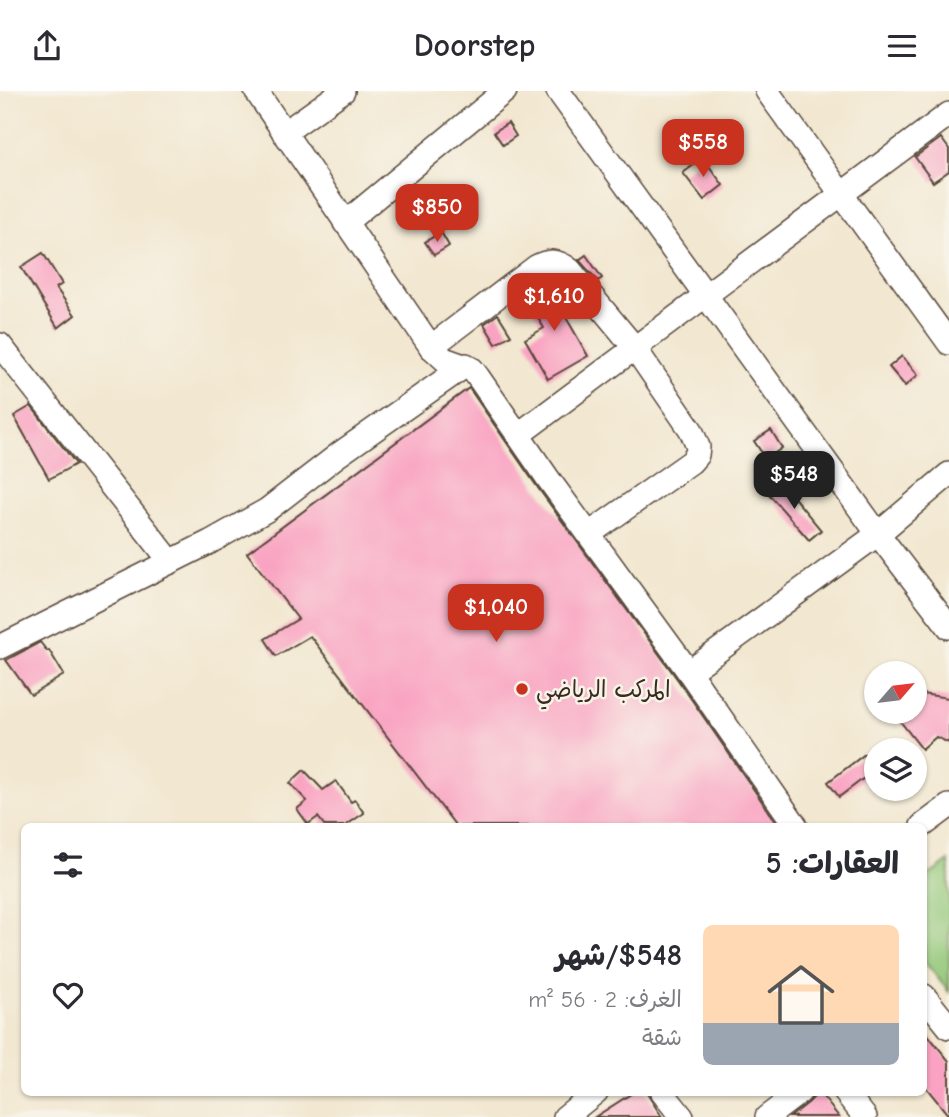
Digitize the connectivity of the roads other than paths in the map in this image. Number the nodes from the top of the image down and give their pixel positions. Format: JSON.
{"nodes":[{"id":1,"x":256,"y":91,"type":"edge"},
{"id":2,"x":343,"y":91,"type":"edge"},
{"id":3,"x":505,"y":91,"type":"edge"},
{"id":4,"x":558,"y":91,"type":"edge"},
{"id":5,"x":767,"y":91,"type":"edge"},
{"id":6,"x":949,"y":114,"type":"edge"},
{"id":7,"x":284,"y":133,"type":"junction"},
{"id":8,"x":841,"y":194,"type":"junction"},
{"id":9,"x":345,"y":223,"type":"junction"},
{"id":10,"x":707,"y":295,"type":"junction"},
{"id":11,"x":949,"y":343,"type":"edge"},
{"id":12,"x":0,"y":345,"type":"edge"},
{"id":13,"x":431,"y":347,"type":"junction"},
{"id":14,"x":634,"y":347,"type":"junction"},
{"id":15,"x":466,"y":365,"type":"junction"},
{"id":16,"x":518,"y":435,"type":"junction"},
{"id":17,"x":949,"y":474,"type":"edge"},
{"id":18,"x":589,"y":534,"type":"junction"},
{"id":19,"x":878,"y":534,"type":"junction"},
{"id":20,"x":170,"y":562,"type":"junction"},
{"id":21,"x":949,"y":628,"type":"edge"},
{"id":22,"x":0,"y":647,"type":"edge"},
{"id":23,"x":689,"y":672,"type":"junction"},
{"id":24,"x":949,"y":806,"type":"edge"},
{"id":25,"x":794,"y":823,"type":"edge"},
{"id":26,"x":926,"y":823,"type":"edge"},
{"id":27,"x":927,"y":1001,"type":"edge"},
{"id":28,"x":949,"y":1027,"type":"edge"},
{"id":29,"x":591,"y":1096,"type":"edge"},
{"id":30,"x":665,"y":1096,"type":"edge"},
{"id":31,"x":795,"y":1096,"type":"edge"},
{"id":32,"x":848,"y":1096,"type":"edge"},
{"id":33,"x":565,"y":1117,"type":"edge"},
{"id":34,"x":682,"y":1117,"type":"edge"},
{"id":35,"x":767,"y":1117,"type":"edge"},
{"id":36,"x":865,"y":1117,"type":"edge"}],
"edges":[{"from":1,"to":7,"type":"street"},
{"from":2,"to":7,"type":"street"},
{"from":3,"to":9,"type":"street"},
{"from":4,"to":10,"type":"street"},
{"from":5,"to":8,"type":"street"},
{"from":6,"to":8,"type":"street"},
{"from":7,"to":9,"type":"street"},
{"from":8,"to":10,"type":"street"},
{"from":8,"to":11,"type":"street"},
{"from":9,"to":13,"type":"street"},
{"from":10,"to":14,"type":"street"},
{"from":10,"to":19,"type":"street"},
{"from":12,"to":20,"type":"street"},
{"from":13,"to":14,"type":"street"},
{"from":13,"to":15,"type":"street"},
{"from":14,"to":16,"type":"street"},
{"from":14,"to":18,"type":"street"},
{"from":15,"to":16,"type":"street"},
{"from":15,"to":20,"type":"street"},
{"from":16,"to":18,"type":"street"},
{"from":17,"to":19,"type":"street"},
{"from":18,"to":23,"type":"street"},
{"from":19,"to":21,"type":"street"},
{"from":19,"to":23,"type":"street"},
{"from":20,"to":22,"type":"street"},
{"from":23,"to":25,"type":"street"},
{"from":24,"to":26,"type":"street"},
{"from":27,"to":28,"type":"street"},
{"from":29,"to":33,"type":"street"},
{"from":30,"to":34,"type":"street"},
{"from":31,"to":35,"type":"street"},
{"from":32,"to":36,"type":"street"}]}
